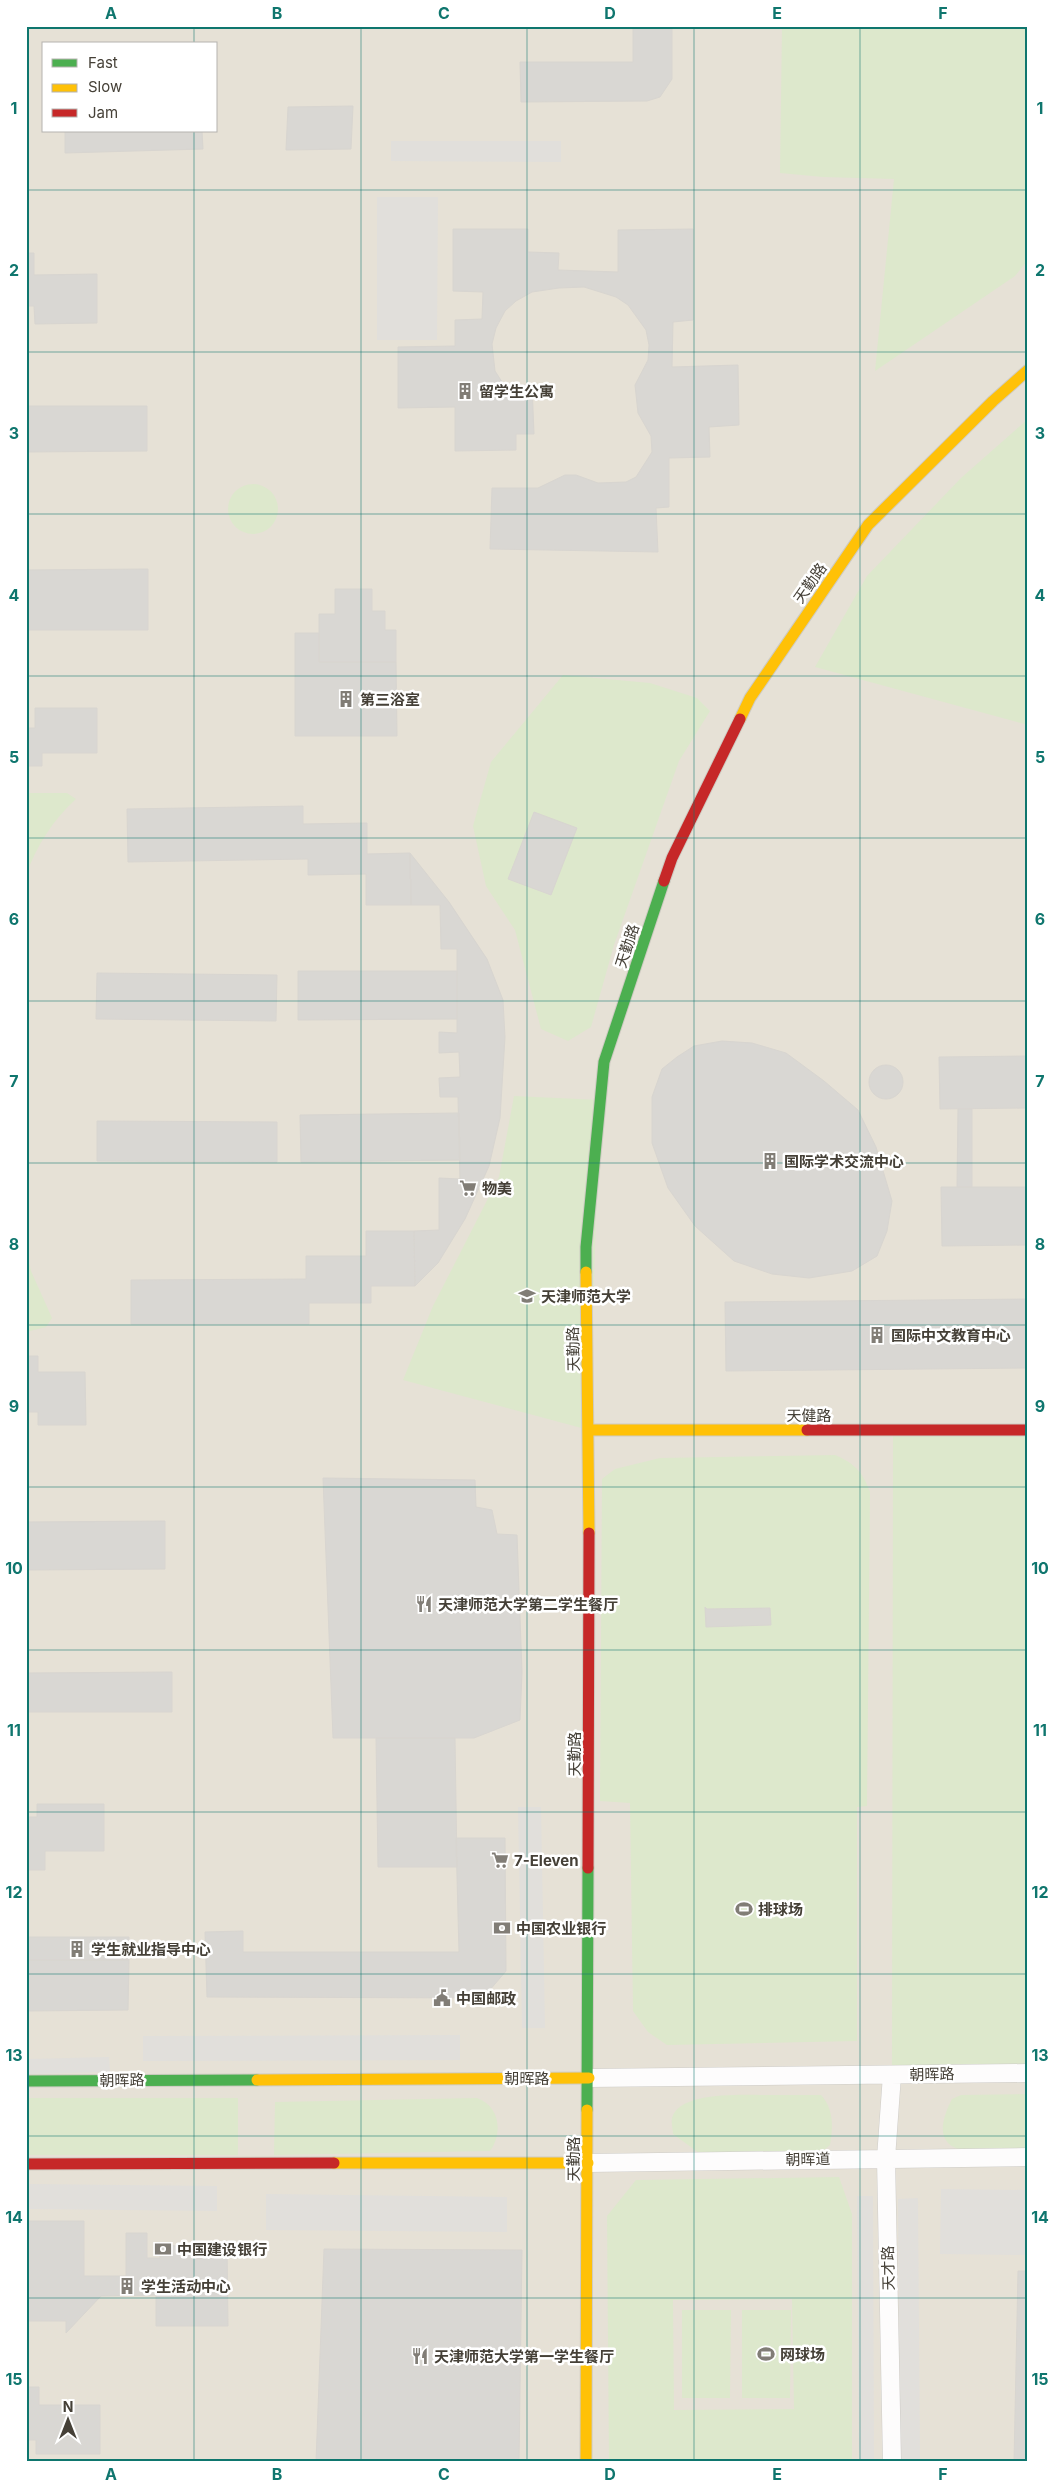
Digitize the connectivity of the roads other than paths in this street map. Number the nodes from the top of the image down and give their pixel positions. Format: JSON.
{"nodes":[{"id":1,"x":1028,"y":370,"type":"edge"},
{"id":2,"x":589,"y":1430,"type":"junction"},
{"id":3,"x":1028,"y":1430,"type":"edge"},
{"id":4,"x":1028,"y":2073,"type":"edge"},
{"id":5,"x":892,"y":2074,"type":"junction"},
{"id":6,"x":589,"y":2078,"type":"junction"},
{"id":7,"x":26,"y":2080,"type":"edge"},
{"id":8,"x":1028,"y":2157,"type":"edge"},
{"id":9,"x":886,"y":2158,"type":"junction"},
{"id":10,"x":588,"y":2163,"type":"junction"},
{"id":11,"x":26,"y":2164,"type":"edge"},
{"id":12,"x":586,"y":2462,"type":"edge"},
{"id":13,"x":892,"y":2462,"type":"edge"}],
"edges":[{"from":1,"to":2,"type":"street","name":"天勤路"},
{"from":2,"to":3,"type":"street","name":"天健路"},
{"from":2,"to":6,"type":"street","name":"天勤路"},
{"from":4,"to":5,"type":"street","name":"朝晖路"},
{"from":5,"to":6,"type":"street","name":"朝晖路"},
{"from":5,"to":9,"type":"street","name":"天才路"},
{"from":6,"to":7,"type":"street","name":"朝晖路"},
{"from":6,"to":10,"type":"street","name":"天勤路"},
{"from":8,"to":9,"type":"street","name":"朝晖道"},
{"from":9,"to":10,"type":"street","name":"朝晖道"},
{"from":9,"to":13,"type":"street","name":"天才路"},
{"from":10,"to":11,"type":"street"},
{"from":10,"to":12,"type":"street","name":"天勤路"}]}
